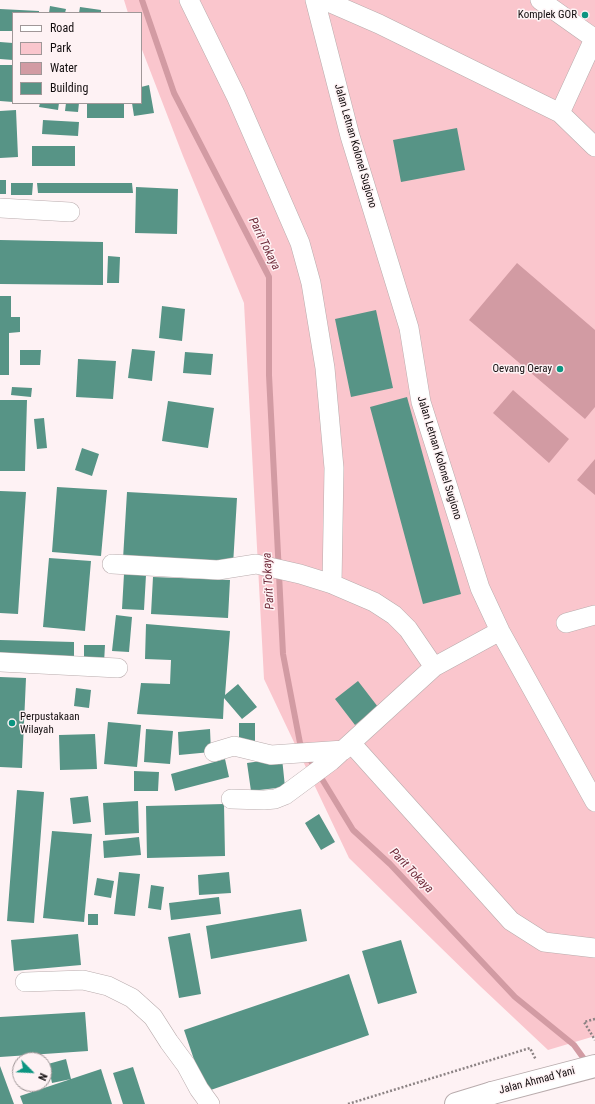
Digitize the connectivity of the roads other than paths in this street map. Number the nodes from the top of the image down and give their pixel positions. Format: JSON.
{"nodes":[{"id":1,"x":188,"y":0,"type":"edge"},
{"id":2,"x":315,"y":0,"type":"edge"},
{"id":3,"x":324,"y":0,"type":"edge"},
{"id":4,"x":540,"y":0,"type":"edge"},
{"id":5,"x":595,"y":39,"type":"edge"},
{"id":6,"x":560,"y":113,"type":"junction"},
{"id":7,"x":595,"y":146,"type":"edge"},
{"id":8,"x":0,"y":208,"type":"edge"},
{"id":9,"x":70,"y":212,"type":"dead end"},
{"id":10,"x":112,"y":564,"type":"dead end"},
{"id":11,"x":332,"y":584,"type":"junction"},
{"id":12,"x":595,"y":615,"type":"edge"},
{"id":13,"x":566,"y":623,"type":"dead end"},
{"id":14,"x":500,"y":631,"type":"junction"},
{"id":15,"x":0,"y":662,"type":"edge"},
{"id":16,"x":434,"y":667,"type":"junction"},
{"id":17,"x":118,"y":668,"type":"dead end"},
{"id":18,"x":337,"y":751,"type":"junction"},
{"id":19,"x":214,"y":752,"type":"dead end"},
{"id":20,"x":231,"y":799,"type":"dead end"},
{"id":21,"x":595,"y":802,"type":"edge"},
{"id":22,"x":595,"y":948,"type":"edge"},
{"id":23,"x":25,"y":982,"type":"dead end"},
{"id":24,"x":595,"y":1066,"type":"edge"},
{"id":25,"x":210,"y":1104,"type":"edge"},
{"id":26,"x":456,"y":1104,"type":"edge"}],
"edges":[{"from":1,"to":11,"type":"street"},
{"from":2,"to":14,"type":"street","name":"Jalan Letnan Kolonel Sugiono"},
{"from":3,"to":6,"type":"street"},
{"from":4,"to":5,"type":"street"},
{"from":5,"to":6,"type":"street"},
{"from":6,"to":7,"type":"street"},
{"from":8,"to":9,"type":"street"},
{"from":10,"to":11,"type":"street"},
{"from":11,"to":16,"type":"street"},
{"from":12,"to":13,"type":"street"},
{"from":14,"to":16,"type":"street"},
{"from":14,"to":21,"type":"street","name":"Jalan Letnan Kolonel Sugiono"},
{"from":15,"to":17,"type":"street"},
{"from":16,"to":18,"type":"street"},
{"from":18,"to":19,"type":"street"},
{"from":18,"to":20,"type":"street"},
{"from":18,"to":22,"type":"street"},
{"from":23,"to":25,"type":"street"},
{"from":24,"to":26,"type":"main road","name":"Jalan Ahmad Yani"}]}
